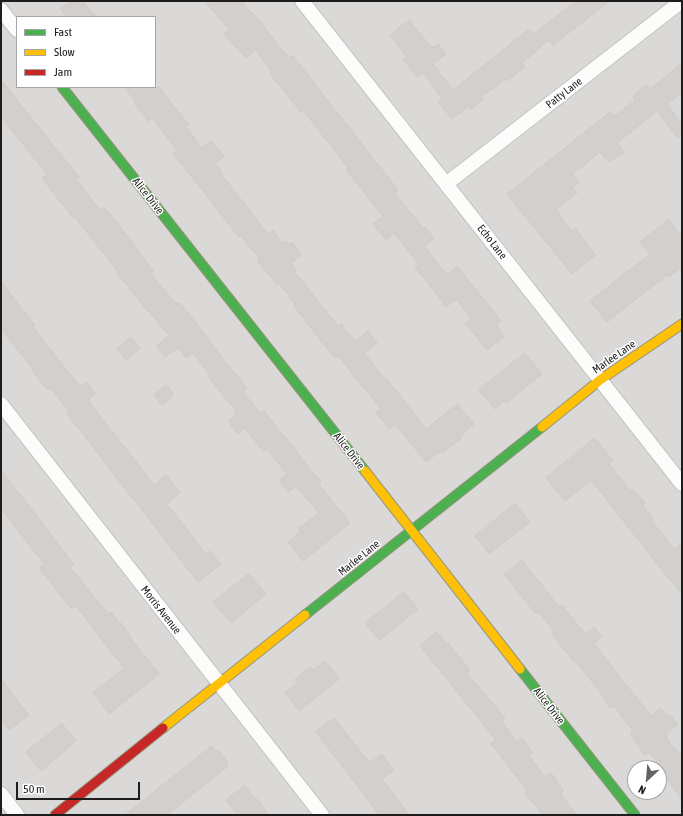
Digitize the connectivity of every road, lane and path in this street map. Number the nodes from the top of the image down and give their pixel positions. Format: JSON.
{"nodes":[{"id":1,"x":302,"y":1,"type":"edge"},
{"id":2,"x":682,"y":1,"type":"edge"},
{"id":3,"x":1,"y":10,"type":"edge"},
{"id":4,"x":16,"y":29,"type":"edge"},
{"id":5,"x":63,"y":88,"type":"edge"},
{"id":6,"x":446,"y":184,"type":"junction"},
{"id":7,"x":682,"y":324,"type":"edge"},
{"id":8,"x":600,"y":380,"type":"junction"},
{"id":9,"x":1,"y":404,"type":"edge"},
{"id":10,"x":682,"y":484,"type":"edge"},
{"id":11,"x":412,"y":531,"type":"junction"},
{"id":12,"x":220,"y":685,"type":"junction"},
{"id":13,"x":1,"y":794,"type":"edge"},
{"id":14,"x":17,"y":815,"type":"edge"},
{"id":15,"x":55,"y":815,"type":"edge"},
{"id":16,"x":322,"y":815,"type":"edge"},
{"id":17,"x":635,"y":815,"type":"edge"}],
"edges":[{"from":1,"to":6,"type":"street","name":"Echo Lane"},
{"from":2,"to":6,"type":"street","name":"Patty Lane"},
{"from":3,"to":4,"type":"street"},
{"from":5,"to":11,"type":"street","name":"Alice Drive"},
{"from":6,"to":8,"type":"street","name":"Echo Lane"},
{"from":7,"to":8,"type":"street","name":"Marlee Lane"},
{"from":8,"to":10,"type":"street","name":"Echo Lane"},
{"from":8,"to":11,"type":"street","name":"Marlee Lane"},
{"from":9,"to":12,"type":"street","name":"Morris Avenue"},
{"from":11,"to":12,"type":"street","name":"Marlee Lane"},
{"from":11,"to":17,"type":"street","name":"Alice Drive"},
{"from":12,"to":15,"type":"street","name":"Marlee Lane"},
{"from":12,"to":16,"type":"street","name":"Morris Avenue"},
{"from":13,"to":14,"type":"street"}]}
